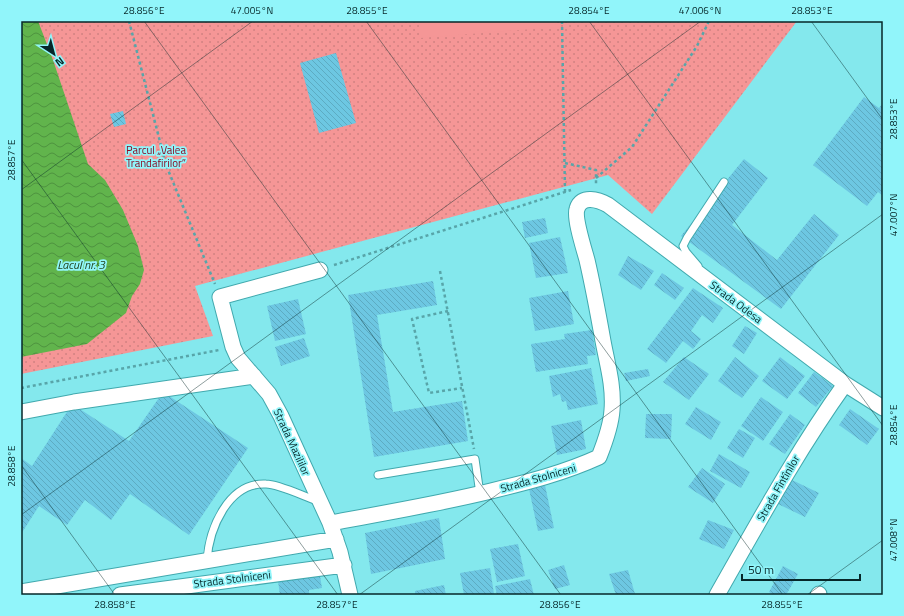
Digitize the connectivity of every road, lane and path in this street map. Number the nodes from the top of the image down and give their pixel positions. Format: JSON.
{"nodes":[{"id":1,"x":129,"y":21,"type":"edge"},
{"id":2,"x":562,"y":21,"type":"edge"},
{"id":3,"x":710,"y":21,"type":"edge"},
{"id":4,"x":565,"y":163,"type":"junction"},
{"id":5,"x":596,"y":178,"type":"junction"},
{"id":6,"x":596,"y":182,"type":"junction"},
{"id":7,"x":724,"y":182,"type":"dead end"},
{"id":8,"x":590,"y":184,"type":"dead end"},
{"id":9,"x":578,"y":188,"type":"dead end"},
{"id":10,"x":565,"y":192,"type":"junction"},
{"id":11,"x":592,"y":200,"type":"junction"},
{"id":12,"x":320,"y":270,"type":"joint"},
{"id":13,"x":440,"y":271,"type":"dead end"},
{"id":14,"x":714,"y":286,"type":"junction"},
{"id":15,"x":220,"y":297,"type":"junction"},
{"id":16,"x":448,"y":311,"type":"junction"},
{"id":17,"x":233,"y":347,"type":"junction"},
{"id":18,"x":254,"y":376,"type":"junction"},
{"id":19,"x":845,"y":384,"type":"junction"},
{"id":20,"x":21,"y":388,"type":"edge"},
{"id":21,"x":462,"y":388,"type":"junction"},
{"id":22,"x":883,"y":408,"type":"edge"},
{"id":23,"x":21,"y":412,"type":"edge"},
{"id":24,"x":476,"y":459,"type":"junction"},
{"id":25,"x":378,"y":475,"type":"dead end"},
{"id":26,"x":480,"y":494,"type":"junction"},
{"id":27,"x":320,"y":502,"type":"junction"},
{"id":28,"x":330,"y":523,"type":"junction"},
{"id":29,"x":336,"y":538,"type":"junction"},
{"id":30,"x":207,"y":561,"type":"junction"},
{"id":31,"x":344,"y":565,"type":"junction"},
{"id":32,"x":21,"y":592,"type":"edge"},
{"id":33,"x":120,"y":595,"type":"edge"},
{"id":34,"x":350,"y":595,"type":"edge"},
{"id":35,"x":717,"y":595,"type":"edge"}],
"edges":[{"from":1,"to":15,"type":"path"},
{"from":2,"to":4,"type":"path"},
{"from":3,"to":5,"type":"path"},
{"from":4,"to":5,"type":"path"},
{"from":4,"to":10,"type":"path"},
{"from":5,"to":6,"type":"path"},
{"from":6,"to":8,"type":"path"},
{"from":6,"to":11,"type":"path"},
{"from":7,"to":14,"type":"lane"},
{"from":9,"to":10,"type":"path"},
{"from":10,"to":12,"type":"path"},
{"from":11,"to":14,"type":"street","name":"Strada Odesa"},
{"from":11,"to":26,"type":"street","name":"Strada Stolniceni"},
{"from":12,"to":15,"type":"street"},
{"from":13,"to":16,"type":"path"},
{"from":14,"to":19,"type":"street","name":"Strada Odesa"},
{"from":15,"to":17,"type":"street","name":"Strada Mazililor"},
{"from":16,"to":21,"type":"path"},
{"from":16,"to":21,"type":"path"},
{"from":17,"to":18,"type":"street","name":"Strada Mazililor"},
{"from":17,"to":20,"type":"path"},
{"from":18,"to":23,"type":"street"},
{"from":18,"to":27,"type":"street","name":"Strada Mazililor"},
{"from":19,"to":22,"type":"street","name":"Strada Odesa"},
{"from":19,"to":35,"type":"street","name":"Strada Fîntînilor"},
{"from":21,"to":24,"type":"path"},
{"from":24,"to":25,"type":"lane"},
{"from":24,"to":26,"type":"lane"},
{"from":26,"to":28,"type":"street","name":"Strada Stolniceni"},
{"from":27,"to":28,"type":"street","name":"Strada Mazililor"},
{"from":27,"to":30,"type":"lane"},
{"from":28,"to":29,"type":"street","name":"Strada Mazililor"},
{"from":29,"to":30,"type":"street"},
{"from":29,"to":31,"type":"street","name":"Strada Mazililor"},
{"from":30,"to":32,"type":"street"},
{"from":31,"to":33,"type":"street","name":"Strada Stolniceni"},
{"from":31,"to":34,"type":"street","name":"Strada Mazililor"}]}
